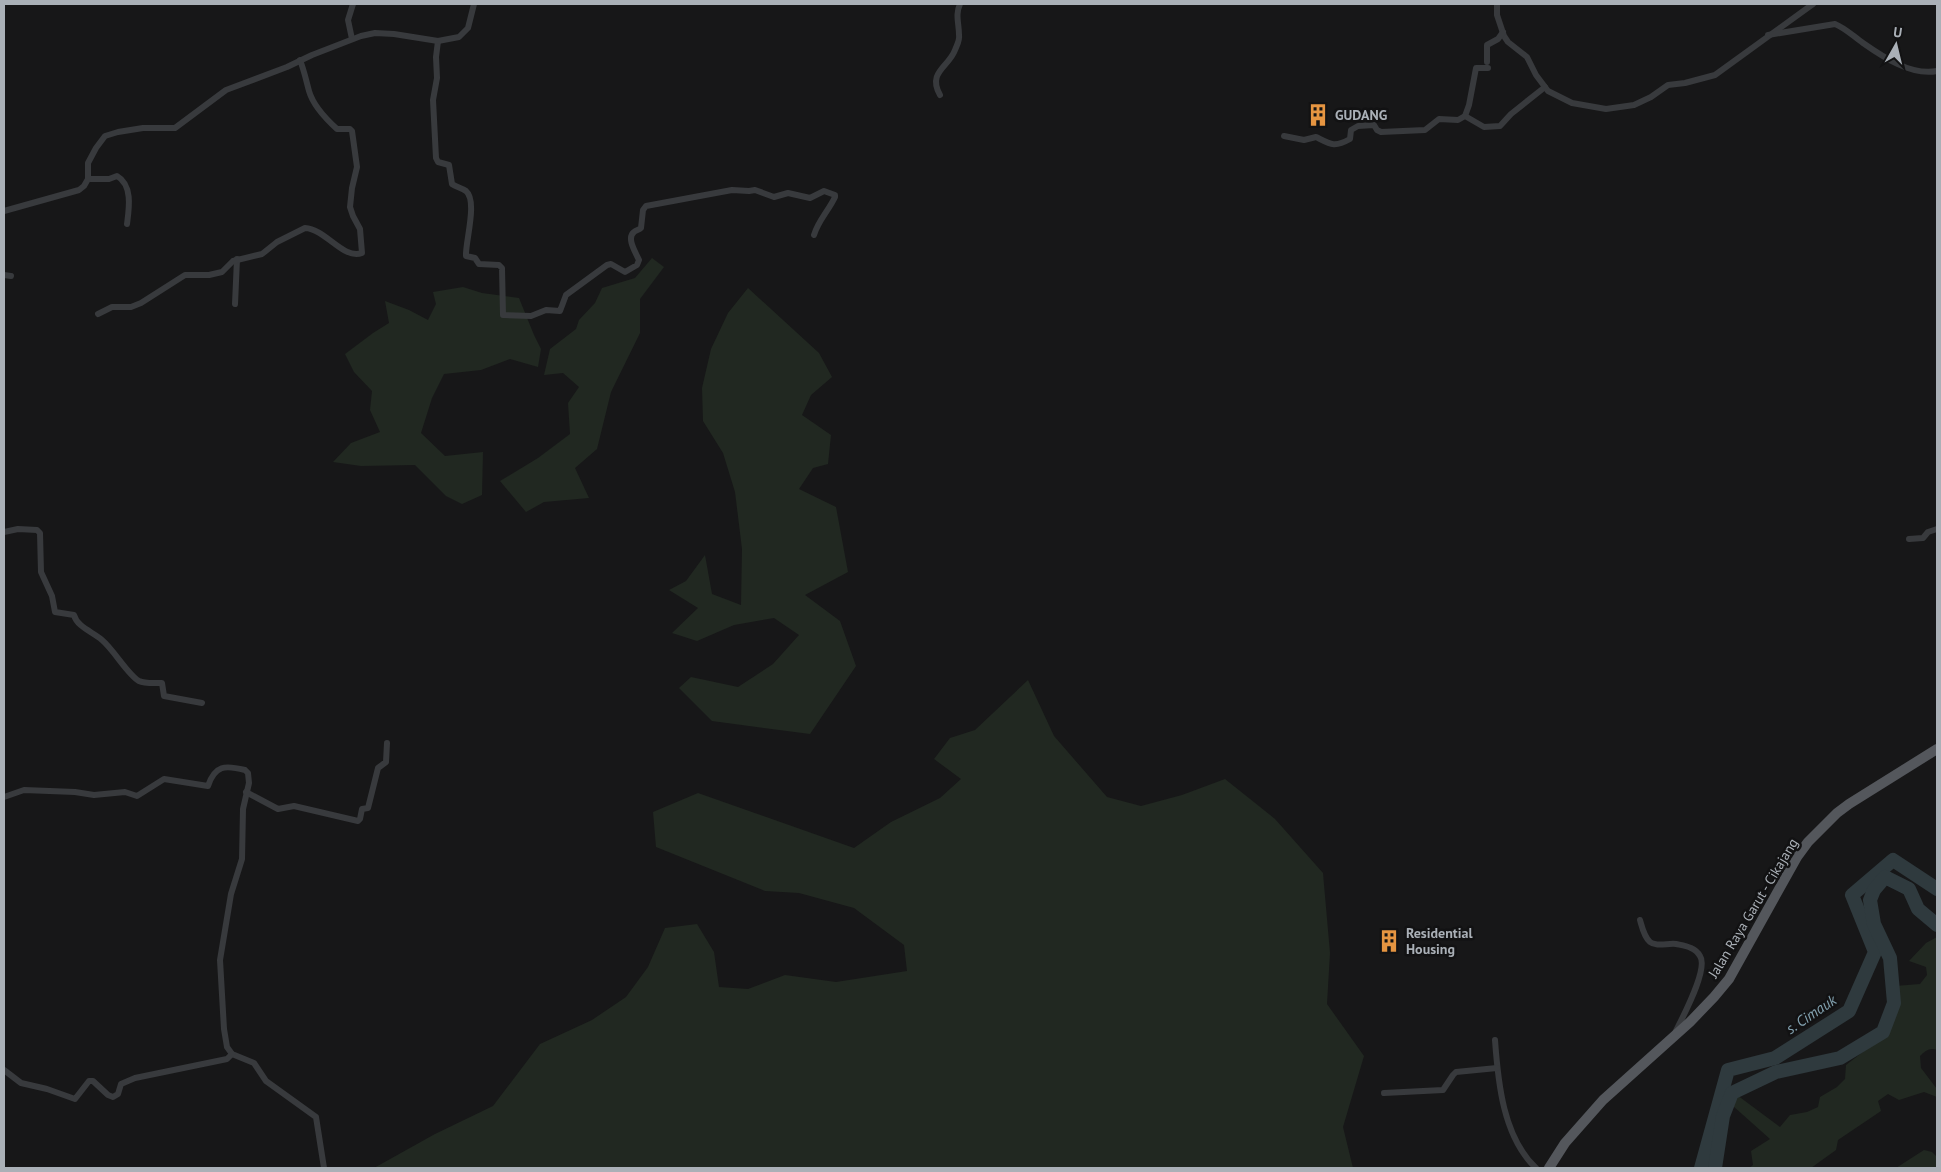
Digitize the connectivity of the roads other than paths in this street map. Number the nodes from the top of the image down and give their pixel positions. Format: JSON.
{"nodes":[{"id":1,"x":353,"y":4,"type":"edge"},
{"id":2,"x":474,"y":4,"type":"edge"},
{"id":3,"x":960,"y":4,"type":"edge"},
{"id":4,"x":1497,"y":4,"type":"edge"},
{"id":5,"x":1814,"y":4,"type":"edge"},
{"id":6,"x":1502,"y":32,"type":"junction"},
{"id":7,"x":1768,"y":35,"type":"junction"},
{"id":8,"x":352,"y":39,"type":"junction"},
{"id":9,"x":438,"y":42,"type":"junction"},
{"id":10,"x":300,"y":60,"type":"junction"},
{"id":11,"x":1937,"y":71,"type":"edge"},
{"id":12,"x":1545,"y":87,"type":"junction"},
{"id":13,"x":940,"y":94,"type":"dead end"},
{"id":14,"x":1465,"y":116,"type":"junction"},
{"id":15,"x":1284,"y":136,"type":"dead end"},
{"id":16,"x":88,"y":179,"type":"junction"},
{"id":17,"x":4,"y":211,"type":"edge"},
{"id":18,"x":127,"y":224,"type":"dead end"},
{"id":19,"x":814,"y":235,"type":"dead end"},
{"id":20,"x":237,"y":259,"type":"junction"},
{"id":21,"x":4,"y":275,"type":"edge"},
{"id":22,"x":12,"y":276,"type":"dead end"},
{"id":23,"x":235,"y":304,"type":"dead end"},
{"id":24,"x":98,"y":314,"type":"dead end"},
{"id":25,"x":1937,"y":529,"type":"edge"},
{"id":26,"x":4,"y":532,"type":"edge"},
{"id":27,"x":1909,"y":539,"type":"dead end"},
{"id":28,"x":202,"y":703,"type":"dead end"},
{"id":29,"x":387,"y":744,"type":"dead end"},
{"id":30,"x":1937,"y":749,"type":"edge"},
{"id":31,"x":246,"y":792,"type":"junction"},
{"id":32,"x":4,"y":797,"type":"edge"},
{"id":33,"x":1640,"y":920,"type":"dead end"},
{"id":34,"x":1674,"y":1036,"type":"junction"},
{"id":35,"x":1495,"y":1040,"type":"dead end"},
{"id":36,"x":232,"y":1054,"type":"junction"},
{"id":37,"x":1497,"y":1068,"type":"junction"},
{"id":38,"x":4,"y":1070,"type":"edge"},
{"id":39,"x":1384,"y":1093,"type":"dead end"},
{"id":40,"x":324,"y":1168,"type":"edge"},
{"id":41,"x":1536,"y":1168,"type":"edge"},
{"id":42,"x":1549,"y":1168,"type":"edge"}],
"edges":[{"from":1,"to":8,"type":"street"},
{"from":2,"to":9,"type":"street"},
{"from":3,"to":13,"type":"street"},
{"from":4,"to":6,"type":"street"},
{"from":5,"to":7,"type":"street"},
{"from":6,"to":12,"type":"street"},
{"from":6,"to":14,"type":"street"},
{"from":7,"to":11,"type":"street"},
{"from":7,"to":12,"type":"street"},
{"from":8,"to":9,"type":"street"},
{"from":8,"to":10,"type":"street"},
{"from":9,"to":19,"type":"street"},
{"from":10,"to":16,"type":"street"},
{"from":10,"to":20,"type":"street"},
{"from":12,"to":14,"type":"street"},
{"from":14,"to":15,"type":"street"},
{"from":16,"to":17,"type":"street"},
{"from":16,"to":18,"type":"street"},
{"from":20,"to":23,"type":"street"},
{"from":20,"to":24,"type":"street"},
{"from":21,"to":22,"type":"street"},
{"from":25,"to":27,"type":"street"},
{"from":26,"to":28,"type":"street"},
{"from":29,"to":31,"type":"street"},
{"from":30,"to":34,"type":"main road","name":"Jalan Raya Garut - Cikajang"},
{"from":31,"to":32,"type":"street"},
{"from":31,"to":36,"type":"street"},
{"from":33,"to":34,"type":"street"},
{"from":34,"to":42,"type":"main road","name":"Jalan Raya Garut - Cikajang"},
{"from":35,"to":37,"type":"street"},
{"from":36,"to":38,"type":"street"},
{"from":36,"to":40,"type":"street"},
{"from":37,"to":39,"type":"street"},
{"from":37,"to":41,"type":"street"}]}
